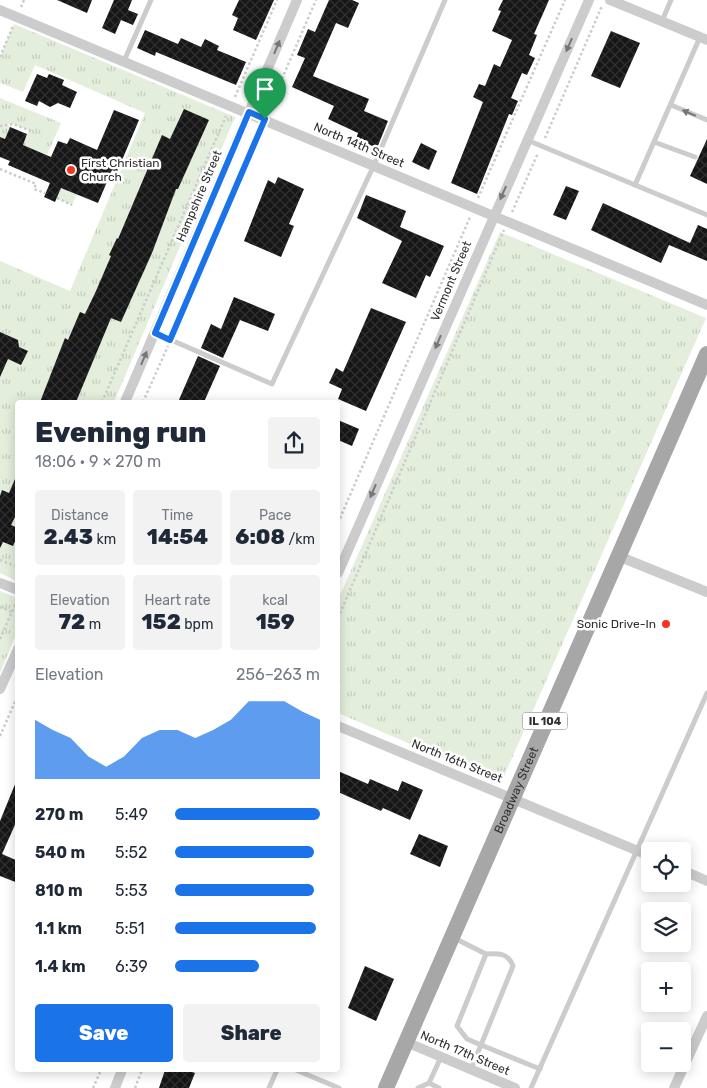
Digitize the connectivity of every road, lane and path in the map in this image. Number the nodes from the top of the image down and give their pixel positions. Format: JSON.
{"nodes":[{"id":1,"x":151,"y":0,"type":"edge"},
{"id":2,"x":277,"y":0,"type":"edge"},
{"id":3,"x":297,"y":0,"type":"edge"},
{"id":4,"x":316,"y":0,"type":"edge"},
{"id":5,"x":446,"y":0,"type":"edge"},
{"id":6,"x":565,"y":0,"type":"edge"},
{"id":7,"x":589,"y":0,"type":"edge"},
{"id":8,"x":605,"y":0,"type":"edge"},
{"id":9,"x":610,"y":0,"type":"edge"},
{"id":10,"x":671,"y":0,"type":"edge"},
{"id":11,"x":0,"y":10,"type":"edge"},
{"id":12,"x":17,"y":17,"type":"junction"},
{"id":13,"x":662,"y":21,"type":"junction"},
{"id":14,"x":704,"y":38,"type":"edge"},
{"id":15,"x":0,"y":57,"type":"edge"},
{"id":16,"x":124,"y":61,"type":"junction"},
{"id":17,"x":671,"y":105,"type":"junction"},
{"id":18,"x":231,"y":106,"type":"junction"},
{"id":19,"x":249,"y":112,"type":"junction"},
{"id":20,"x":265,"y":119,"type":"junction"},
{"id":21,"x":707,"y":120,"type":"edge"},
{"id":22,"x":0,"y":126,"type":"edge"},
{"id":23,"x":31,"y":131,"type":"dead end"},
{"id":24,"x":527,"y":140,"type":"junction"},
{"id":25,"x":654,"y":142,"type":"junction"},
{"id":26,"x":541,"y":146,"type":"junction"},
{"id":27,"x":695,"y":157,"type":"dead end"},
{"id":28,"x":374,"y":165,"type":"junction"},
{"id":29,"x":0,"y":169,"type":"edge"},
{"id":30,"x":635,"y":185,"type":"junction"},
{"id":31,"x":45,"y":193,"type":"dead end"},
{"id":32,"x":57,"y":198,"type":"dead end"},
{"id":33,"x":72,"y":205,"type":"dead end"},
{"id":34,"x":474,"y":207,"type":"junction"},
{"id":35,"x":493,"y":215,"type":"junction"},
{"id":36,"x":707,"y":215,"type":"edge"},
{"id":37,"x":508,"y":222,"type":"junction"},
{"id":38,"x":707,"y":305,"type":"edge"},
{"id":39,"x":155,"y":333,"type":"junction"},
{"id":40,"x":170,"y":340,"type":"junction"},
{"id":41,"x":707,"y":354,"type":"edge"},
{"id":42,"x":103,"y":400,"type":"edge"},
{"id":43,"x":126,"y":400,"type":"edge"},
{"id":44,"x":145,"y":400,"type":"edge"},
{"id":45,"x":340,"y":518,"type":"edge"},
{"id":46,"x":618,"y":556,"type":"junction"},
{"id":47,"x":0,"y":560,"type":"edge"},
{"id":48,"x":15,"y":566,"type":"edge"},
{"id":49,"x":340,"y":569,"type":"edge"},
{"id":50,"x":0,"y":583,"type":"edge"},
{"id":51,"x":15,"y":589,"type":"edge"},
{"id":52,"x":707,"y":592,"type":"edge"},
{"id":53,"x":15,"y":606,"type":"edge"},
{"id":54,"x":0,"y":607,"type":"edge"},
{"id":55,"x":12,"y":612,"type":"junction"},
{"id":56,"x":340,"y":613,"type":"edge"},
{"id":57,"x":0,"y":639,"type":"edge"},
{"id":58,"x":15,"y":656,"type":"edge"},
{"id":59,"x":0,"y":689,"type":"edge"},
{"id":60,"x":707,"y":693,"type":"edge"},
{"id":61,"x":15,"y":702,"type":"edge"},
{"id":62,"x":340,"y":727,"type":"edge"},
{"id":63,"x":0,"y":736,"type":"edge"},
{"id":64,"x":511,"y":797,"type":"junction"},
{"id":65,"x":638,"y":851,"type":"junction"},
{"id":66,"x":641,"y":852,"type":"edge"},
{"id":67,"x":691,"y":874,"type":"edge"},
{"id":68,"x":707,"y":881,"type":"edge"},
{"id":69,"x":451,"y":937,"type":"junction"},
{"id":70,"x":486,"y":954,"type":"junction"},
{"id":71,"x":707,"y":1016,"type":"edge"},
{"id":72,"x":406,"y":1042,"type":"junction"},
{"id":73,"x":481,"y":1045,"type":"junction"},
{"id":74,"x":441,"y":1057,"type":"junction"},
{"id":75,"x":471,"y":1069,"type":"junction"},
{"id":76,"x":540,"y":1069,"type":"junction"},
{"id":77,"x":100,"y":1072,"type":"edge"},
{"id":78,"x":121,"y":1072,"type":"edge"},
{"id":79,"x":141,"y":1072,"type":"edge"},
{"id":80,"x":276,"y":1072,"type":"edge"},
{"id":81,"x":301,"y":1072,"type":"edge"},
{"id":82,"x":429,"y":1083,"type":"junction"},
{"id":83,"x":93,"y":1088,"type":"edge"},
{"id":84,"x":115,"y":1088,"type":"edge"},
{"id":85,"x":134,"y":1088,"type":"edge"},
{"id":86,"x":269,"y":1088,"type":"edge"},
{"id":87,"x":339,"y":1088,"type":"edge"},
{"id":88,"x":386,"y":1088,"type":"edge"},
{"id":89,"x":418,"y":1088,"type":"edge"},
{"id":90,"x":439,"y":1088,"type":"edge"},
{"id":91,"x":515,"y":1088,"type":"edge"},
{"id":92,"x":531,"y":1088,"type":"edge"},
{"id":93,"x":674,"y":1088,"type":"edge"}],
"edges":[{"from":1,"to":16,"type":"lane"},
{"from":2,"to":18,"type":"path"},
{"from":19,"to":3,"type":"street","name":"Hampshire Street","one_way":true},
{"from":4,"to":20,"type":"path"},
{"from":5,"to":28,"type":"lane"},
{"from":6,"to":34,"type":"path"},
{"from":7,"to":24,"type":"street","name":"Vermont Street","one_way":true},
{"from":8,"to":26,"type":"path"},
{"from":9,"to":13,"type":"street"},
{"from":10,"to":13,"type":"lane"},
{"from":11,"to":12,"type":"street","name":"North 14th Street"},
{"from":12,"to":15,"type":"path"},
{"from":12,"to":16,"type":"street","name":"North 14th Street"},
{"from":13,"to":14,"type":"street"},
{"from":14,"to":17,"type":"lane"},
{"from":16,"to":18,"type":"street","name":"North 14th Street"},
{"from":21,"to":17,"type":"lane","one_way":true},
{"from":17,"to":25,"type":"lane"},
{"from":18,"to":19,"type":"street","name":"North 14th Street"},
{"from":18,"to":42,"type":"path"},
{"from":19,"to":20,"type":"street","name":"North 14th Street"},
{"from":19,"to":39,"type":"street","name":"Hampshire Street"},
{"from":20,"to":28,"type":"street","name":"North 14th Street"},
{"from":20,"to":40,"type":"path"},
{"from":22,"to":23,"type":"path"},
{"from":24,"to":26,"type":"lane"},
{"from":24,"to":35,"type":"street","name":"Vermont Street","one_way":true},
{"from":25,"to":27,"type":"lane"},
{"from":25,"to":30,"type":"lane"},
{"from":26,"to":30,"type":"lane"},
{"from":26,"to":37,"type":"path"},
{"from":28,"to":34,"type":"street","name":"North 14th Street"},
{"from":28,"to":40,"type":"lane"},
{"from":29,"to":31,"type":"path"},
{"from":30,"to":36,"type":"lane"},
{"from":32,"to":33,"type":"path"},
{"from":34,"to":35,"type":"street","name":"North 14th Street"},
{"from":34,"to":45,"type":"path"},
{"from":35,"to":37,"type":"street","name":"North 14th Street"},
{"from":35,"to":49,"type":"street","name":"Vermont Street","one_way":true},
{"from":37,"to":38,"type":"street","name":"North 14th Street"},
{"from":37,"to":56,"type":"path"},
{"from":39,"to":40,"type":"lane"},
{"from":43,"to":39,"type":"street","name":"Hampshire Street","one_way":true},
{"from":40,"to":44,"type":"path"},
{"from":41,"to":46,"type":"main road","name":"Broadway Street","number":"IL 104"},
{"from":46,"to":52,"type":"street"},
{"from":46,"to":64,"type":"main road","name":"Broadway Street","number":"IL 104"},
{"from":47,"to":48,"type":"path"},
{"from":50,"to":51,"type":"street"},
{"from":53,"to":55,"type":"path"},
{"from":54,"to":55,"type":"path"},
{"from":55,"to":57,"type":"path"},
{"from":58,"to":59,"type":"street"},
{"from":60,"to":65,"type":"lane"},
{"from":61,"to":63,"type":"path"},
{"from":62,"to":64,"type":"street","name":"North 16th Street"},
{"from":64,"to":65,"type":"street","name":"North 16th Street"},
{"from":64,"to":69,"type":"main road","name":"Broadway Street","number":"IL 104"},
{"from":65,"to":66,"type":"street","name":"North 16th Street"},
{"from":65,"to":76,"type":"lane"},
{"from":67,"to":68,"type":"street"},
{"from":69,"to":70,"type":"lane"},
{"from":69,"to":72,"type":"main road","name":"Broadway Street","number":"IL 104"},
{"from":70,"to":73,"type":"lane"},
{"from":70,"to":73,"type":"lane"},
{"from":71,"to":93,"type":"street"},
{"from":72,"to":74,"type":"street","name":"North 17th Street"},
{"from":72,"to":88,"type":"main road","name":"Broadway Street","number":"IL 104"},
{"from":73,"to":75,"type":"lane"},
{"from":73,"to":76,"type":"lane"},
{"from":74,"to":75,"type":"street","name":"North 17th Street"},
{"from":74,"to":82,"type":"lane"},
{"from":75,"to":91,"type":"street","name":"North 17th Street"},
{"from":76,"to":92,"type":"lane"},
{"from":77,"to":83,"type":"path"},
{"from":78,"to":84,"type":"street"},
{"from":79,"to":85,"type":"path"},
{"from":80,"to":86,"type":"lane"},
{"from":81,"to":87,"type":"lane"},
{"from":82,"to":89,"type":"lane"},
{"from":82,"to":90,"type":"lane"}]}
